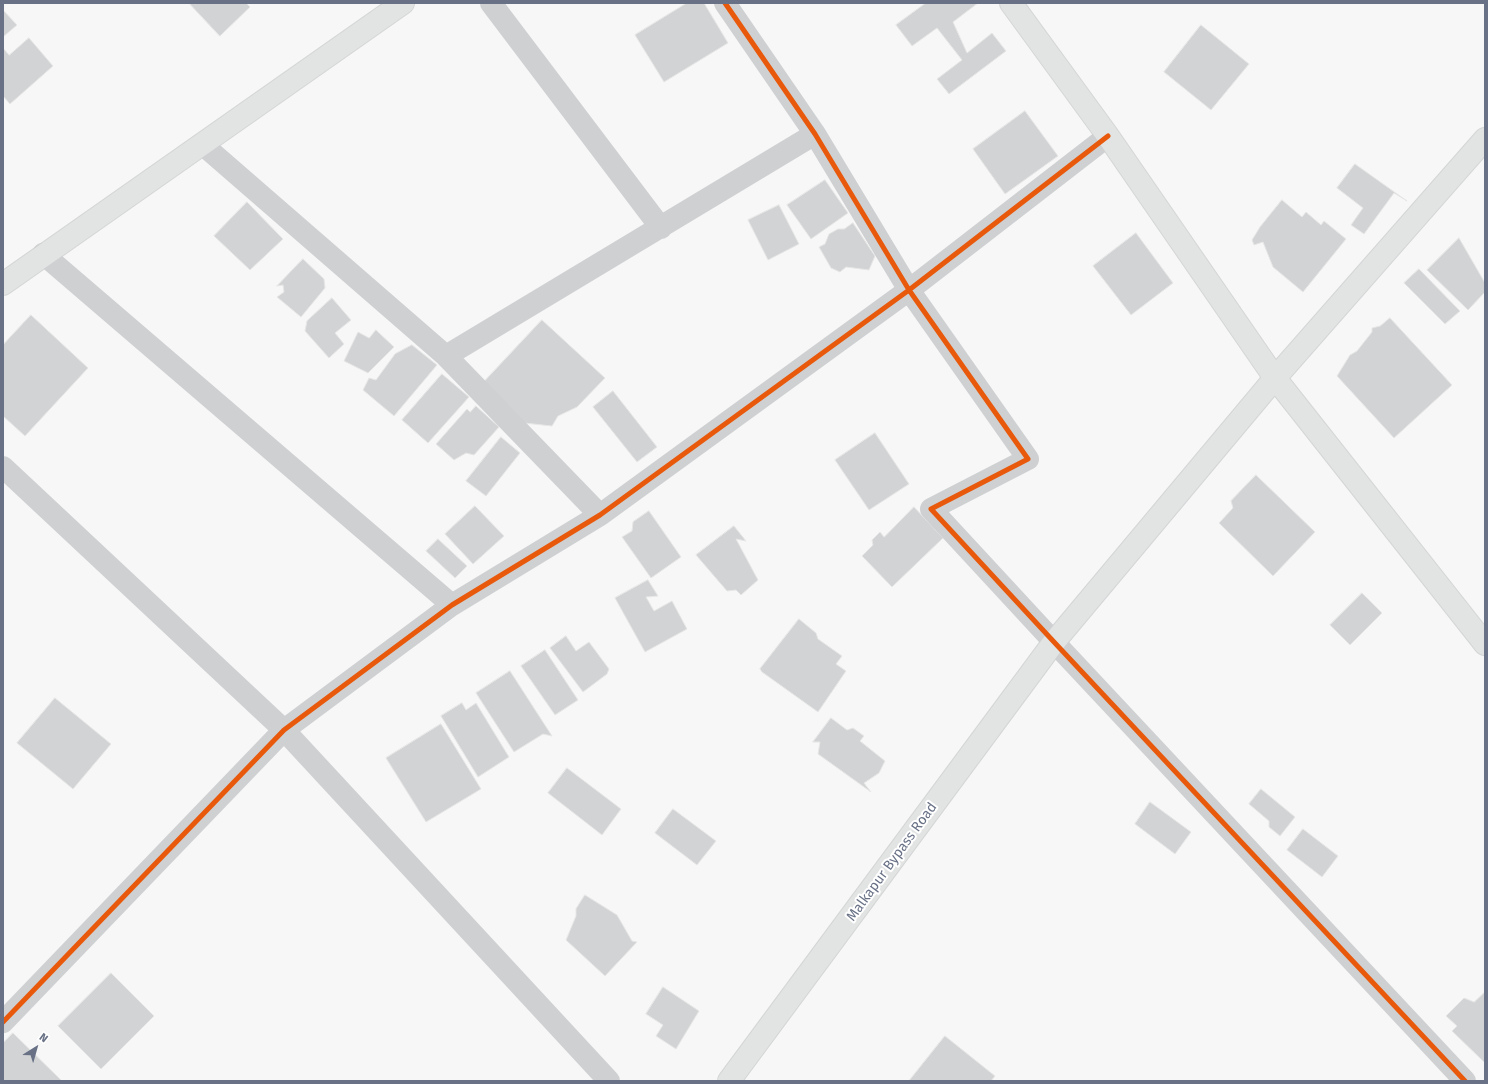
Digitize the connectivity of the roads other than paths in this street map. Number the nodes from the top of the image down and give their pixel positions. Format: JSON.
{"nodes":[{"id":1,"x":403,"y":3,"type":"edge"},
{"id":2,"x":491,"y":3,"type":"edge"},
{"id":3,"x":725,"y":3,"type":"edge"},
{"id":4,"x":1011,"y":3,"type":"edge"},
{"id":5,"x":815,"y":134,"type":"junction"},
{"id":6,"x":1108,"y":136,"type":"junction"},
{"id":7,"x":1485,"y":139,"type":"edge"},
{"id":8,"x":202,"y":144,"type":"junction"},
{"id":9,"x":661,"y":228,"type":"junction"},
{"id":10,"x":43,"y":254,"type":"junction"},
{"id":11,"x":3,"y":284,"type":"edge"},
{"id":12,"x":909,"y":290,"type":"junction"},
{"id":13,"x":446,"y":356,"type":"junction"},
{"id":14,"x":1275,"y":378,"type":"junction"},
{"id":15,"x":3,"y":467,"type":"edge"},
{"id":16,"x":600,"y":515,"type":"junction"},
{"id":17,"x":452,"y":605,"type":"junction"},
{"id":18,"x":1054,"y":642,"type":"junction"},
{"id":19,"x":1485,"y":644,"type":"edge"},
{"id":20,"x":284,"y":730,"type":"junction"},
{"id":21,"x":3,"y":1022,"type":"edge"},
{"id":22,"x":609,"y":1081,"type":"edge"},
{"id":23,"x":729,"y":1081,"type":"edge"},
{"id":24,"x":1465,"y":1081,"type":"edge"}],
"edges":[{"from":1,"to":8,"type":"street"},
{"from":2,"to":9,"type":"street"},
{"from":3,"to":5,"type":"street"},
{"from":4,"to":6,"type":"street"},
{"from":5,"to":9,"type":"street"},
{"from":5,"to":12,"type":"street"},
{"from":6,"to":12,"type":"street"},
{"from":6,"to":14,"type":"street"},
{"from":7,"to":14,"type":"street","name":"Malkapur Bypass Road"},
{"from":8,"to":10,"type":"street"},
{"from":8,"to":13,"type":"street"},
{"from":9,"to":13,"type":"street"},
{"from":10,"to":11,"type":"street"},
{"from":10,"to":17,"type":"street"},
{"from":12,"to":16,"type":"street"},
{"from":12,"to":18,"type":"street"},
{"from":13,"to":16,"type":"street"},
{"from":14,"to":18,"type":"street","name":"Malkapur Bypass Road"},
{"from":14,"to":19,"type":"street"},
{"from":15,"to":20,"type":"street"},
{"from":16,"to":17,"type":"street"},
{"from":17,"to":20,"type":"street"},
{"from":18,"to":23,"type":"street","name":"Malkapur Bypass Road"},
{"from":18,"to":24,"type":"street"},
{"from":20,"to":21,"type":"street"},
{"from":20,"to":22,"type":"street"}]}
